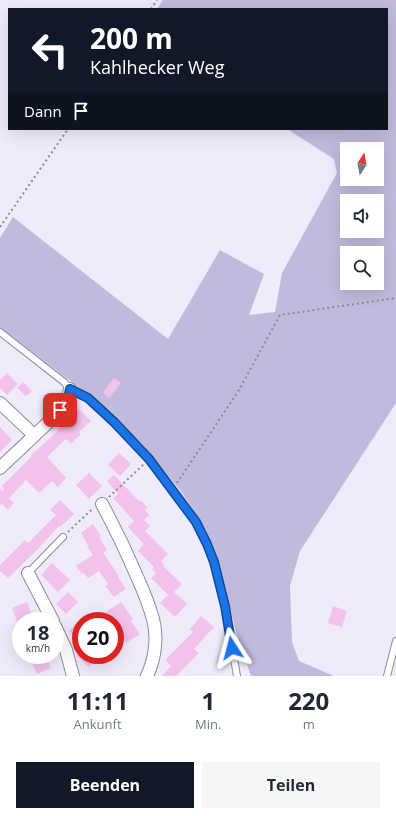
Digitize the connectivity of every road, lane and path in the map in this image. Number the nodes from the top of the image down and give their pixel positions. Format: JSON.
{"nodes":[{"id":1,"x":67,"y":130,"type":"edge"},
{"id":2,"x":0,"y":227,"type":"edge"},
{"id":3,"x":396,"y":298,"type":"edge"},
{"id":4,"x":0,"y":332,"type":"edge"},
{"id":5,"x":70,"y":389,"type":"junction"},
{"id":6,"x":0,"y":403,"type":"edge"},
{"id":7,"x":34,"y":435,"type":"junction"},
{"id":8,"x":149,"y":459,"type":"junction"},
{"id":9,"x":0,"y":468,"type":"edge"},
{"id":10,"x":172,"y":491,"type":"junction"},
{"id":11,"x":102,"y":504,"type":"junction"},
{"id":12,"x":63,"y":537,"type":"joint"},
{"id":13,"x":28,"y":573,"type":"joint"},
{"id":14,"x":48,"y":612,"type":"edge"},
{"id":15,"x":396,"y":641,"type":"edge"},
{"id":16,"x":64,"y":646,"type":"edge"},
{"id":17,"x":73,"y":676,"type":"edge"},
{"id":18,"x":147,"y":676,"type":"edge"},
{"id":19,"x":237,"y":676,"type":"edge"},
{"id":20,"x":386,"y":676,"type":"edge"}],
"edges":[{"from":1,"to":2,"type":"path"},
{"from":3,"to":10,"type":"path"},
{"from":4,"to":5,"type":"lane"},
{"from":5,"to":7,"type":"street"},
{"from":5,"to":8,"type":"lane"},
{"from":6,"to":7,"type":"street"},
{"from":7,"to":9,"type":"street"},
{"from":8,"to":10,"type":"lane"},
{"from":8,"to":11,"type":"path"},
{"from":10,"to":19,"type":"lane"},
{"from":11,"to":12,"type":"path"},
{"from":11,"to":18,"type":"street"},
{"from":12,"to":13,"type":"lane"},
{"from":13,"to":14,"type":"street"},
{"from":15,"to":20,"type":"lane"},
{"from":16,"to":17,"type":"street"}]}
